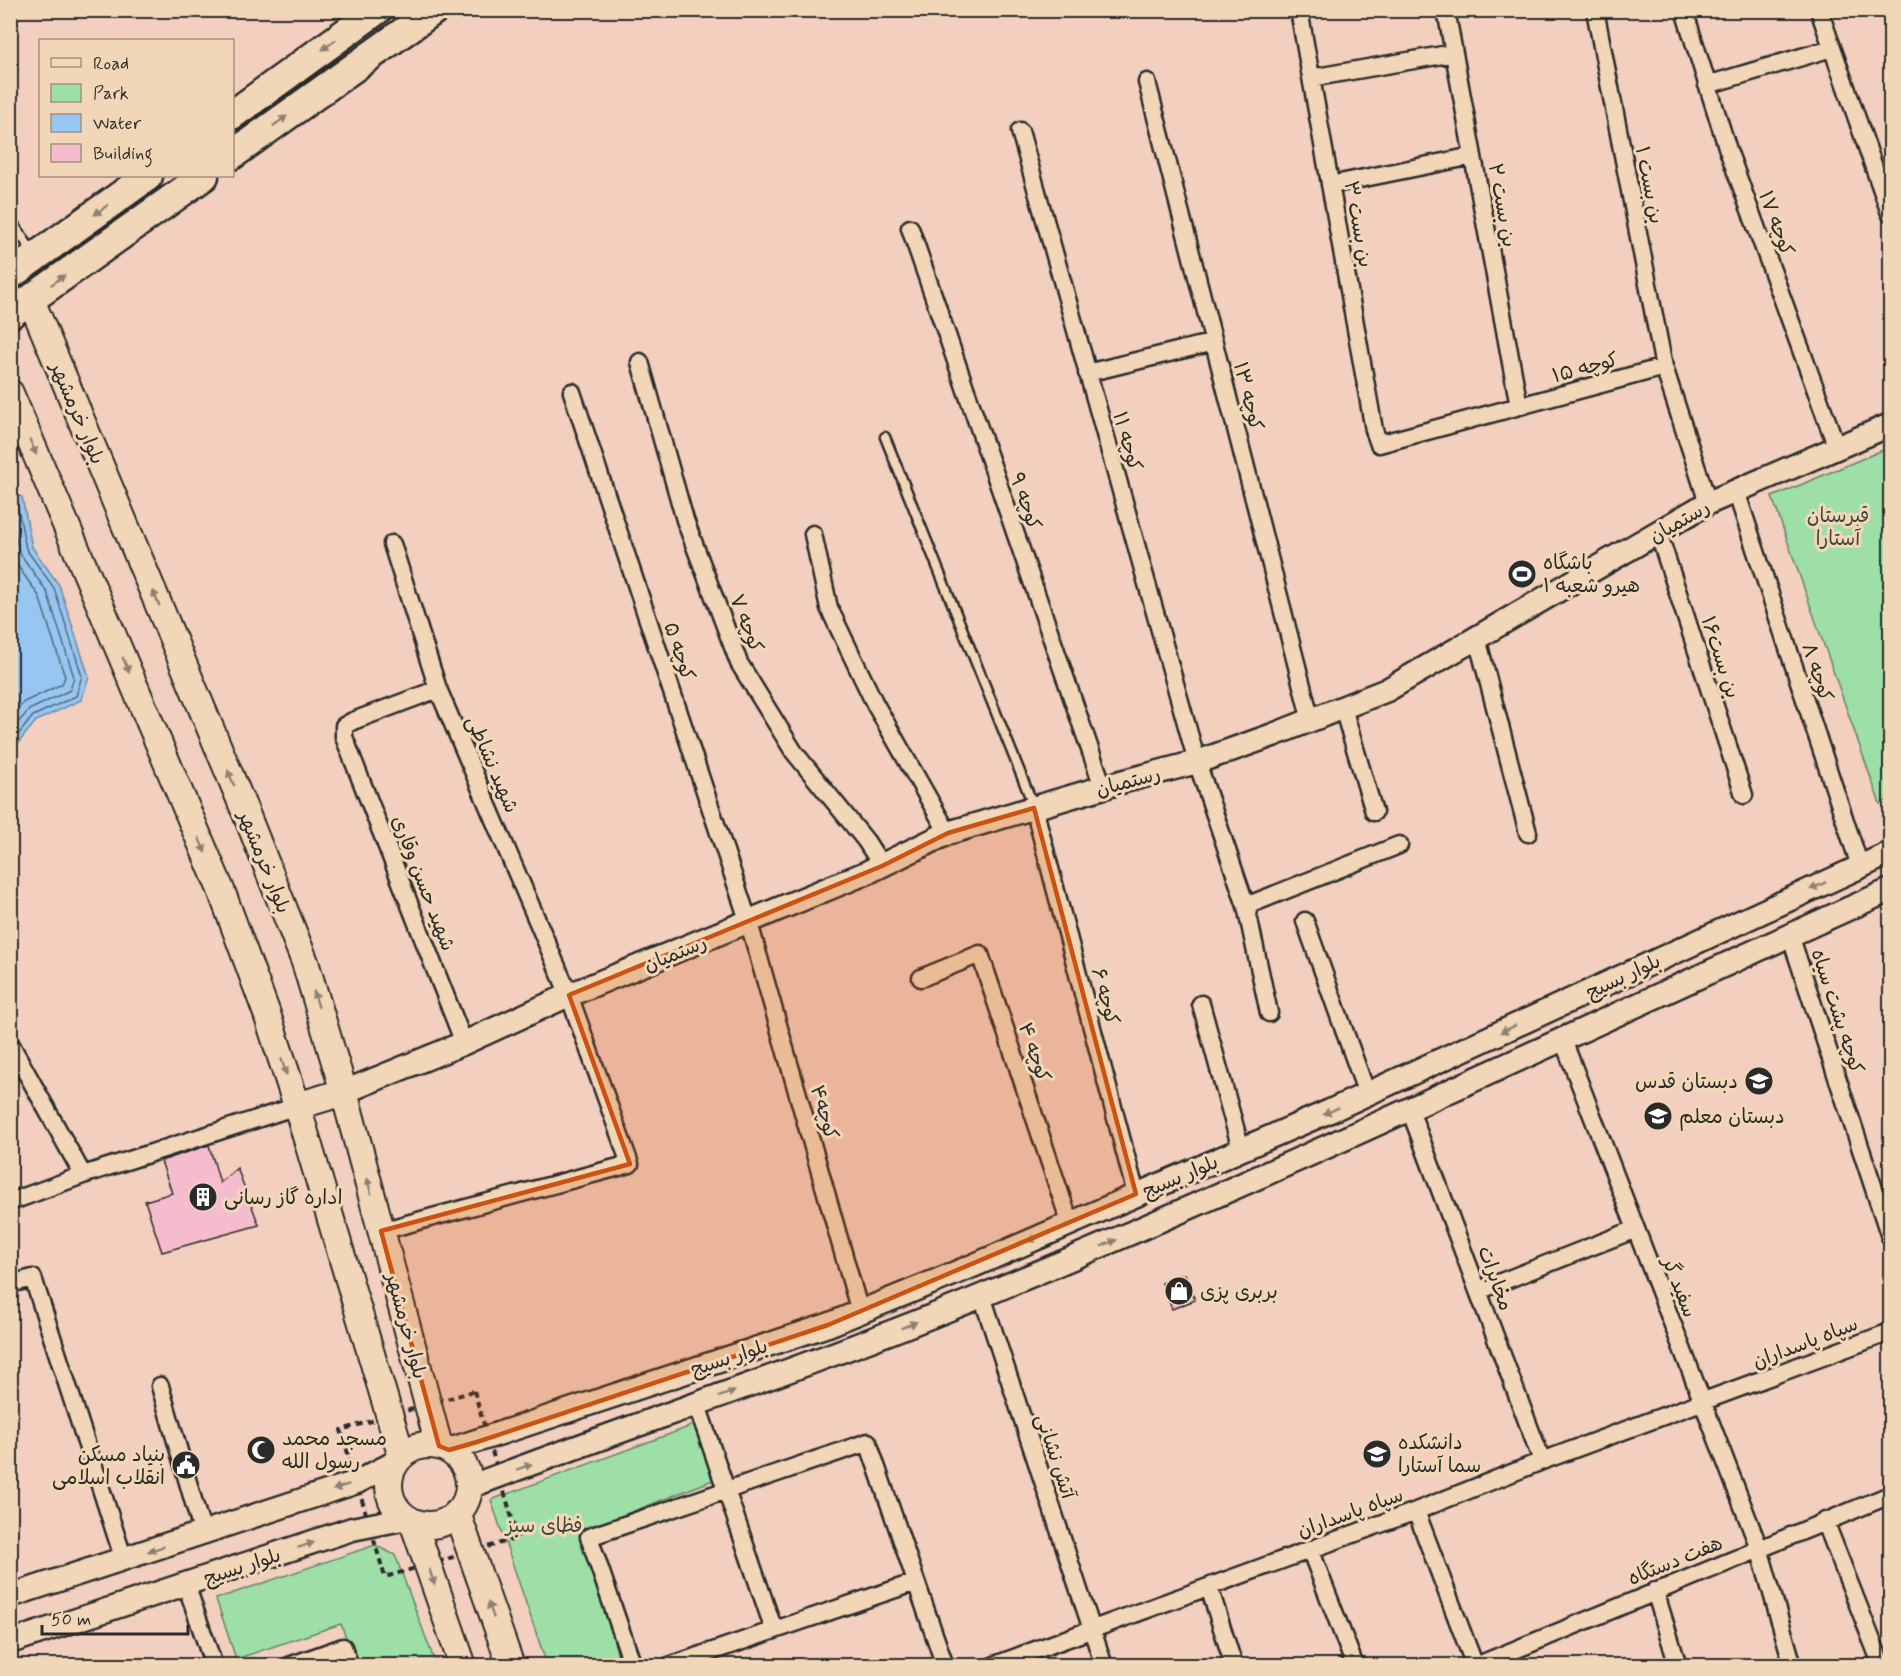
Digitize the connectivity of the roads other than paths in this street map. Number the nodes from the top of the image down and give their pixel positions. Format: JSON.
{"nodes":[{"id":1,"x":376,"y":10,"type":"edge"},
{"id":2,"x":434,"y":10,"type":"edge"},
{"id":3,"x":1299,"y":10,"type":"edge"},
{"id":4,"x":1446,"y":10,"type":"edge"},
{"id":5,"x":1595,"y":10,"type":"edge"},
{"id":6,"x":1684,"y":10,"type":"edge"},
{"id":7,"x":1819,"y":10,"type":"edge"},
{"id":8,"x":1832,"y":48,"type":"junction"},
{"id":9,"x":1454,"y":53,"type":"junction"},
{"id":10,"x":1311,"y":78,"type":"junction"},
{"id":11,"x":1147,"y":82,"type":"dead end"},
{"id":12,"x":1707,"y":85,"type":"junction"},
{"id":13,"x":234,"y":114,"type":"edge"},
{"id":14,"x":1020,"y":131,"type":"dead end"},
{"id":15,"x":234,"y":154,"type":"edge"},
{"id":16,"x":1473,"y":156,"type":"junction"},
{"id":17,"x":147,"y":177,"type":"edge"},
{"id":18,"x":203,"y":177,"type":"edge"},
{"id":19,"x":1330,"y":185,"type":"junction"},
{"id":20,"x":1890,"y":213,"type":"edge"},
{"id":21,"x":10,"y":219,"type":"edge"},
{"id":22,"x":910,"y":228,"type":"dead end"},
{"id":23,"x":36,"y":257,"type":"junction"},
{"id":24,"x":10,"y":275,"type":"edge"},
{"id":25,"x":21,"y":307,"type":"edge"},
{"id":26,"x":1214,"y":342,"type":"junction"},
{"id":27,"x":640,"y":362,"type":"dead end"},
{"id":28,"x":1664,"y":367,"type":"junction"},
{"id":29,"x":1088,"y":373,"type":"junction"},
{"id":30,"x":572,"y":392,"type":"dead end"},
{"id":31,"x":10,"y":393,"type":"edge"},
{"id":32,"x":1519,"y":406,"type":"junction"},
{"id":33,"x":1890,"y":425,"type":"edge"},
{"id":34,"x":885,"y":437,"type":"dead end"},
{"id":35,"x":1379,"y":444,"type":"joint"},
{"id":36,"x":1837,"y":448,"type":"junction"},
{"id":37,"x":1736,"y":491,"type":"junction"},
{"id":38,"x":1708,"y":503,"type":"junction"},
{"id":39,"x":1658,"y":532,"type":"junction"},
{"id":40,"x":813,"y":534,"type":"dead end"},
{"id":41,"x":392,"y":544,"type":"dead end"},
{"id":42,"x":1477,"y":638,"type":"junction"},
{"id":43,"x":438,"y":689,"type":"junction"},
{"id":44,"x":1343,"y":708,"type":"junction"},
{"id":45,"x":1311,"y":721,"type":"junction"},
{"id":46,"x":1197,"y":762,"type":"junction"},
{"id":47,"x":1103,"y":787,"type":"junction"},
{"id":48,"x":1744,"y":795,"type":"dead end"},
{"id":49,"x":1034,"y":808,"type":"junction"},
{"id":50,"x":1374,"y":812,"type":"dead end"},
{"id":51,"x":1528,"y":832,"type":"dead end"},
{"id":52,"x":948,"y":833,"type":"junction"},
{"id":53,"x":1399,"y":845,"type":"dead end"},
{"id":54,"x":1890,"y":853,"type":"edge"},
{"id":55,"x":882,"y":866,"type":"junction"},
{"id":56,"x":1860,"y":866,"type":"junction"},
{"id":57,"x":1890,"y":890,"type":"edge"},
{"id":58,"x":1246,"y":906,"type":"junction"},
{"id":59,"x":1305,"y":921,"type":"dead end"},
{"id":60,"x":749,"y":923,"type":"junction"},
{"id":61,"x":1790,"y":935,"type":"junction"},
{"id":62,"x":921,"y":978,"type":"dead end"},
{"id":63,"x":569,"y":995,"type":"junction"},
{"id":64,"x":1201,"y":1004,"type":"dead end"},
{"id":65,"x":1550,"y":1009,"type":"junction"},
{"id":66,"x":1269,"y":1013,"type":"dead end"},
{"id":67,"x":1563,"y":1040,"type":"junction"},
{"id":68,"x":10,"y":1043,"type":"edge"},
{"id":69,"x":464,"y":1044,"type":"junction"},
{"id":70,"x":344,"y":1092,"type":"junction"},
{"id":71,"x":1367,"y":1094,"type":"junction"},
{"id":72,"x":297,"y":1106,"type":"junction"},
{"id":73,"x":1410,"y":1110,"type":"junction"},
{"id":74,"x":1241,"y":1149,"type":"junction"},
{"id":75,"x":83,"y":1175,"type":"junction"},
{"id":76,"x":1136,"y":1194,"type":"junction"},
{"id":77,"x":10,"y":1202,"type":"edge"},
{"id":78,"x":1070,"y":1224,"type":"junction"},
{"id":79,"x":1636,"y":1229,"type":"junction"},
{"id":80,"x":381,"y":1231,"type":"junction"},
{"id":81,"x":1890,"y":1237,"type":"edge"},
{"id":82,"x":975,"y":1265,"type":"junction"},
{"id":83,"x":10,"y":1284,"type":"edge"},
{"id":84,"x":1478,"y":1291,"type":"junction"},
{"id":85,"x":981,"y":1296,"type":"junction"},
{"id":86,"x":860,"y":1312,"type":"junction"},
{"id":87,"x":1890,"y":1332,"type":"edge"},
{"id":88,"x":160,"y":1386,"type":"dead end"},
{"id":89,"x":1702,"y":1403,"type":"junction"},
{"id":90,"x":697,"y":1405,"type":"junction"},
{"id":91,"x":444,"y":1448,"type":"junction"},
{"id":92,"x":398,"y":1459,"type":"junction"},
{"id":93,"x":1542,"y":1461,"type":"junction"},
{"id":94,"x":469,"y":1487,"type":"junction"},
{"id":95,"x":727,"y":1490,"type":"junction"},
{"id":96,"x":1890,"y":1495,"type":"edge"},
{"id":97,"x":1416,"y":1510,"type":"junction"},
{"id":98,"x":457,"y":1513,"type":"junction"},
{"id":99,"x":410,"y":1520,"type":"junction"},
{"id":100,"x":1826,"y":1521,"type":"junction"},
{"id":101,"x":203,"y":1534,"type":"junction"},
{"id":102,"x":1758,"y":1548,"type":"junction"},
{"id":103,"x":1310,"y":1550,"type":"junction"},
{"id":104,"x":124,"y":1560,"type":"junction"},
{"id":105,"x":916,"y":1582,"type":"junction"},
{"id":106,"x":186,"y":1584,"type":"junction"},
{"id":107,"x":1209,"y":1587,"type":"junction"},
{"id":108,"x":1655,"y":1591,"type":"junction"},
{"id":109,"x":10,"y":1596,"type":"edge"},
{"id":110,"x":1092,"y":1629,"type":"junction"},
{"id":111,"x":774,"y":1630,"type":"junction"},
{"id":112,"x":10,"y":1642,"type":"edge"},
{"id":113,"x":214,"y":1665,"type":"edge"},
{"id":114,"x":289,"y":1665,"type":"edge"},
{"id":115,"x":350,"y":1665,"type":"edge"},
{"id":116,"x":463,"y":1665,"type":"edge"},
{"id":117,"x":511,"y":1665,"type":"edge"},
{"id":118,"x":633,"y":1665,"type":"edge"},
{"id":119,"x":669,"y":1665,"type":"edge"},
{"id":120,"x":945,"y":1665,"type":"edge"},
{"id":121,"x":992,"y":1665,"type":"edge"},
{"id":122,"x":1104,"y":1665,"type":"edge"},
{"id":123,"x":1234,"y":1665,"type":"edge"},
{"id":124,"x":1355,"y":1665,"type":"edge"},
{"id":125,"x":1475,"y":1665,"type":"edge"},
{"id":126,"x":1678,"y":1665,"type":"edge"},
{"id":127,"x":1793,"y":1665,"type":"edge"},
{"id":128,"x":1882,"y":1665,"type":"edge"}],
"edges":[{"from":1,"to":13,"type":"highway","one_way":true},
{"from":15,"to":2,"type":"highway","one_way":true},
{"from":3,"to":10,"type":"street","name":"بن بست ۳"},
{"from":4,"to":9,"type":"street","name":"بن بست ۲"},
{"from":5,"to":28,"type":"street","name":"بن بست ۱"},
{"from":6,"to":12,"type":"street","name":"کوچه ۱۷"},
{"from":7,"to":8,"type":"street"},
{"from":8,"to":12,"type":"street"},
{"from":8,"to":20,"type":"street"},
{"from":9,"to":10,"type":"street"},
{"from":9,"to":16,"type":"street","name":"بن بست ۲"},
{"from":10,"to":19,"type":"street","name":"بن بست ۳"},
{"from":11,"to":26,"type":"street","name":"کوچه ۱۳"},
{"from":12,"to":36,"type":"street","name":"کوچه ۱۷"},
{"from":14,"to":29,"type":"street","name":"کوچه ۱۱"},
{"from":16,"to":19,"type":"street"},
{"from":16,"to":32,"type":"street","name":"بن بست ۲"},
{"from":17,"to":23,"type":"highway","one_way":true},
{"from":25,"to":18,"type":"highway","one_way":true},
{"from":19,"to":35,"type":"street","name":"بن بست ۳"},
{"from":21,"to":23,"type":"lane"},
{"from":22,"to":47,"type":"street","name":"کوچه ۹"},
{"from":23,"to":24,"type":"highway"},
{"from":70,"to":25,"type":"main road","name":"بلوار خرمشهر","one_way":true},
{"from":26,"to":29,"type":"street"},
{"from":26,"to":45,"type":"street","name":"کوچه ۱۳"},
{"from":27,"to":55,"type":"street","name":"کوچه ۷"},
{"from":28,"to":32,"type":"street","name":"کوچه ۱۵"},
{"from":28,"to":38,"type":"street"},
{"from":29,"to":46,"type":"street","name":"کوچه ۱۱"},
{"from":30,"to":60,"type":"street","name":"کوچه ۵"},
{"from":31,"to":72,"type":"main road","name":"بلوار خرمشهر","one_way":true},
{"from":32,"to":35,"type":"street","name":"کوچه ۱۵"},
{"from":33,"to":36,"type":"main road","name":"رستمیان"},
{"from":34,"to":49,"type":"lane"},
{"from":36,"to":37,"type":"main road","name":"رستمیان"},
{"from":37,"to":38,"type":"main road","name":"رستمیان"},
{"from":37,"to":56,"type":"street","name":"کوچه ۸"},
{"from":38,"to":39,"type":"main road","name":"رستمیان"},
{"from":39,"to":42,"type":"main road","name":"رستمیان"},
{"from":39,"to":48,"type":"street","name":"بن بست۱۶"},
{"from":40,"to":52,"type":"street"},
{"from":41,"to":43,"type":"street","name":"شهید نشاطی"},
{"from":42,"to":44,"type":"main road","name":"رستمیان"},
{"from":42,"to":51,"type":"street"},
{"from":43,"to":63,"type":"street","name":"شهید نشاطی"},
{"from":43,"to":69,"type":"street","name":"شهید حسن وقاری"},
{"from":44,"to":45,"type":"main road","name":"رستمیان"},
{"from":44,"to":50,"type":"street"},
{"from":45,"to":46,"type":"main road","name":"رستمیان"},
{"from":46,"to":47,"type":"main road","name":"رستمیان"},
{"from":46,"to":58,"type":"street","name":"کوچه ۱۱"},
{"from":47,"to":49,"type":"main road","name":"رستمیان"},
{"from":49,"to":52,"type":"main road","name":"رستمیان"},
{"from":49,"to":76,"type":"street","name":"کوچه ۶"},
{"from":52,"to":55,"type":"main road","name":"رستمیان"},
{"from":53,"to":58,"type":"street"},
{"from":54,"to":56,"type":"main road","name":"بلوار بسیج"},
{"from":55,"to":60,"type":"main road","name":"رستمیان"},
{"from":56,"to":65,"type":"main road","name":"بلوار بسیج","one_way":true},
{"from":57,"to":61,"type":"main road","name":"بلوار بسیج"},
{"from":58,"to":66,"type":"street","name":"کوچه ۱۱"},
{"from":59,"to":71,"type":"street"},
{"from":60,"to":63,"type":"main road","name":"رستمیان"},
{"from":60,"to":86,"type":"street","name":"کوچه۴"},
{"from":61,"to":67,"type":"main road","name":"بلوار بسیج"},
{"from":61,"to":81,"type":"street","name":"کوچه پشت سیاه"},
{"from":62,"to":78,"type":"street","name":"کوچه ۴"},
{"from":63,"to":69,"type":"main road","name":"رستمیان"},
{"from":63,"to":80,"type":"street","name":"شهید نشاطی"},
{"from":64,"to":74,"type":"street"},
{"from":65,"to":67,"type":"main road"},
{"from":65,"to":71,"type":"main road","name":"بلوار بسیج","one_way":true},
{"from":67,"to":73,"type":"main road","name":"بلوار بسیج"},
{"from":67,"to":79,"type":"street","name":"سفید گر"},
{"from":68,"to":75,"type":"street"},
{"from":69,"to":70,"type":"main road","name":"رستمیان"},
{"from":70,"to":72,"type":"main road"},
{"from":80,"to":70,"type":"main road","name":"بلوار خرمشهر","one_way":true},
{"from":71,"to":74,"type":"main road","name":"بلوار بسیج","one_way":true},
{"from":72,"to":75,"type":"street"},
{"from":72,"to":92,"type":"main road","name":"بلوار خرمشهر"},
{"from":73,"to":84,"type":"street","name":"مخابرات"},
{"from":85,"to":73,"type":"main road","name":"بلوار بسیج","one_way":true},
{"from":74,"to":76,"type":"main road","name":"بلوار بسیج"},
{"from":75,"to":77,"type":"street"},
{"from":76,"to":78,"type":"main road","name":"بلوار بسیج"},
{"from":78,"to":82,"type":"main road","name":"بلوار بسیج","one_way":true},
{"from":79,"to":84,"type":"street"},
{"from":79,"to":89,"type":"street","name":"سفید گر"},
{"from":80,"to":91,"type":"main road","name":"بلوار خرمشهر"},
{"from":82,"to":85,"type":"main road"},
{"from":82,"to":86,"type":"main road","name":"بلوار بسیج"},
{"from":83,"to":104,"type":"street"},
{"from":84,"to":93,"type":"street","name":"مخابرات"},
{"from":90,"to":85,"type":"main road","name":"بلوار بسیج","one_way":true},
{"from":85,"to":110,"type":"street","name":"آتش نشانی"},
{"from":86,"to":91,"type":"main road","name":"بلوار بسیج"},
{"from":87,"to":89,"type":"street","name":"سپاه پاسداران"},
{"from":88,"to":101,"type":"street"},
{"from":89,"to":93,"type":"street","name":"سپاه پاسداران"},
{"from":89,"to":102,"type":"street","name":"سفید گر"},
{"from":94,"to":90,"type":"main road","name":"بلوار بسیج","one_way":true},
{"from":90,"to":95,"type":"street"},
{"from":91,"to":92,"type":"main road"},
{"from":91,"to":94,"type":"main road"},
{"from":92,"to":99,"type":"main road"},
{"from":92,"to":101,"type":"main road","one_way":true},
{"from":93,"to":97,"type":"street","name":"سپاه پاسداران"},
{"from":94,"to":98,"type":"main road"},
{"from":95,"to":105,"type":"street"},
{"from":95,"to":111,"type":"street"},
{"from":95,"to":118,"type":"street"},
{"from":96,"to":100,"type":"street","name":"هفت دستگاه"},
{"from":97,"to":103,"type":"street","name":"سپاه پاسداران"},
{"from":97,"to":125,"type":"street"},
{"from":98,"to":99,"type":"main road"},
{"from":117,"to":98,"type":"main road","one_way":true},
{"from":106,"to":99,"type":"main road","name":"بلوار بسیج","one_way":true},
{"from":99,"to":116,"type":"main road","one_way":true},
{"from":100,"to":102,"type":"street","name":"هفت دستگاه"},
{"from":100,"to":128,"type":"street"},
{"from":101,"to":104,"type":"main road","one_way":true},
{"from":102,"to":108,"type":"street","name":"هفت دستگاه"},
{"from":102,"to":127,"type":"street","name":"سفید گر"},
{"from":103,"to":107,"type":"street","name":"سپاه پاسداران"},
{"from":103,"to":124,"type":"street"},
{"from":104,"to":109,"type":"main road"},
{"from":105,"to":111,"type":"street"},
{"from":105,"to":120,"type":"street"},
{"from":106,"to":112,"type":"main road","name":"بلوار بسیج"},
{"from":106,"to":113,"type":"street"},
{"from":107,"to":110,"type":"street","name":"سپاه پاسداران"},
{"from":107,"to":123,"type":"street"},
{"from":108,"to":125,"type":"street","name":"هفت دستگاه"},
{"from":108,"to":126,"type":"street"},
{"from":110,"to":121,"type":"street","name":"سپاه پاسداران"},
{"from":110,"to":122,"type":"street","name":"آتش نشانی"},
{"from":111,"to":119,"type":"street"},
{"from":114,"to":115,"type":"street"}]}
